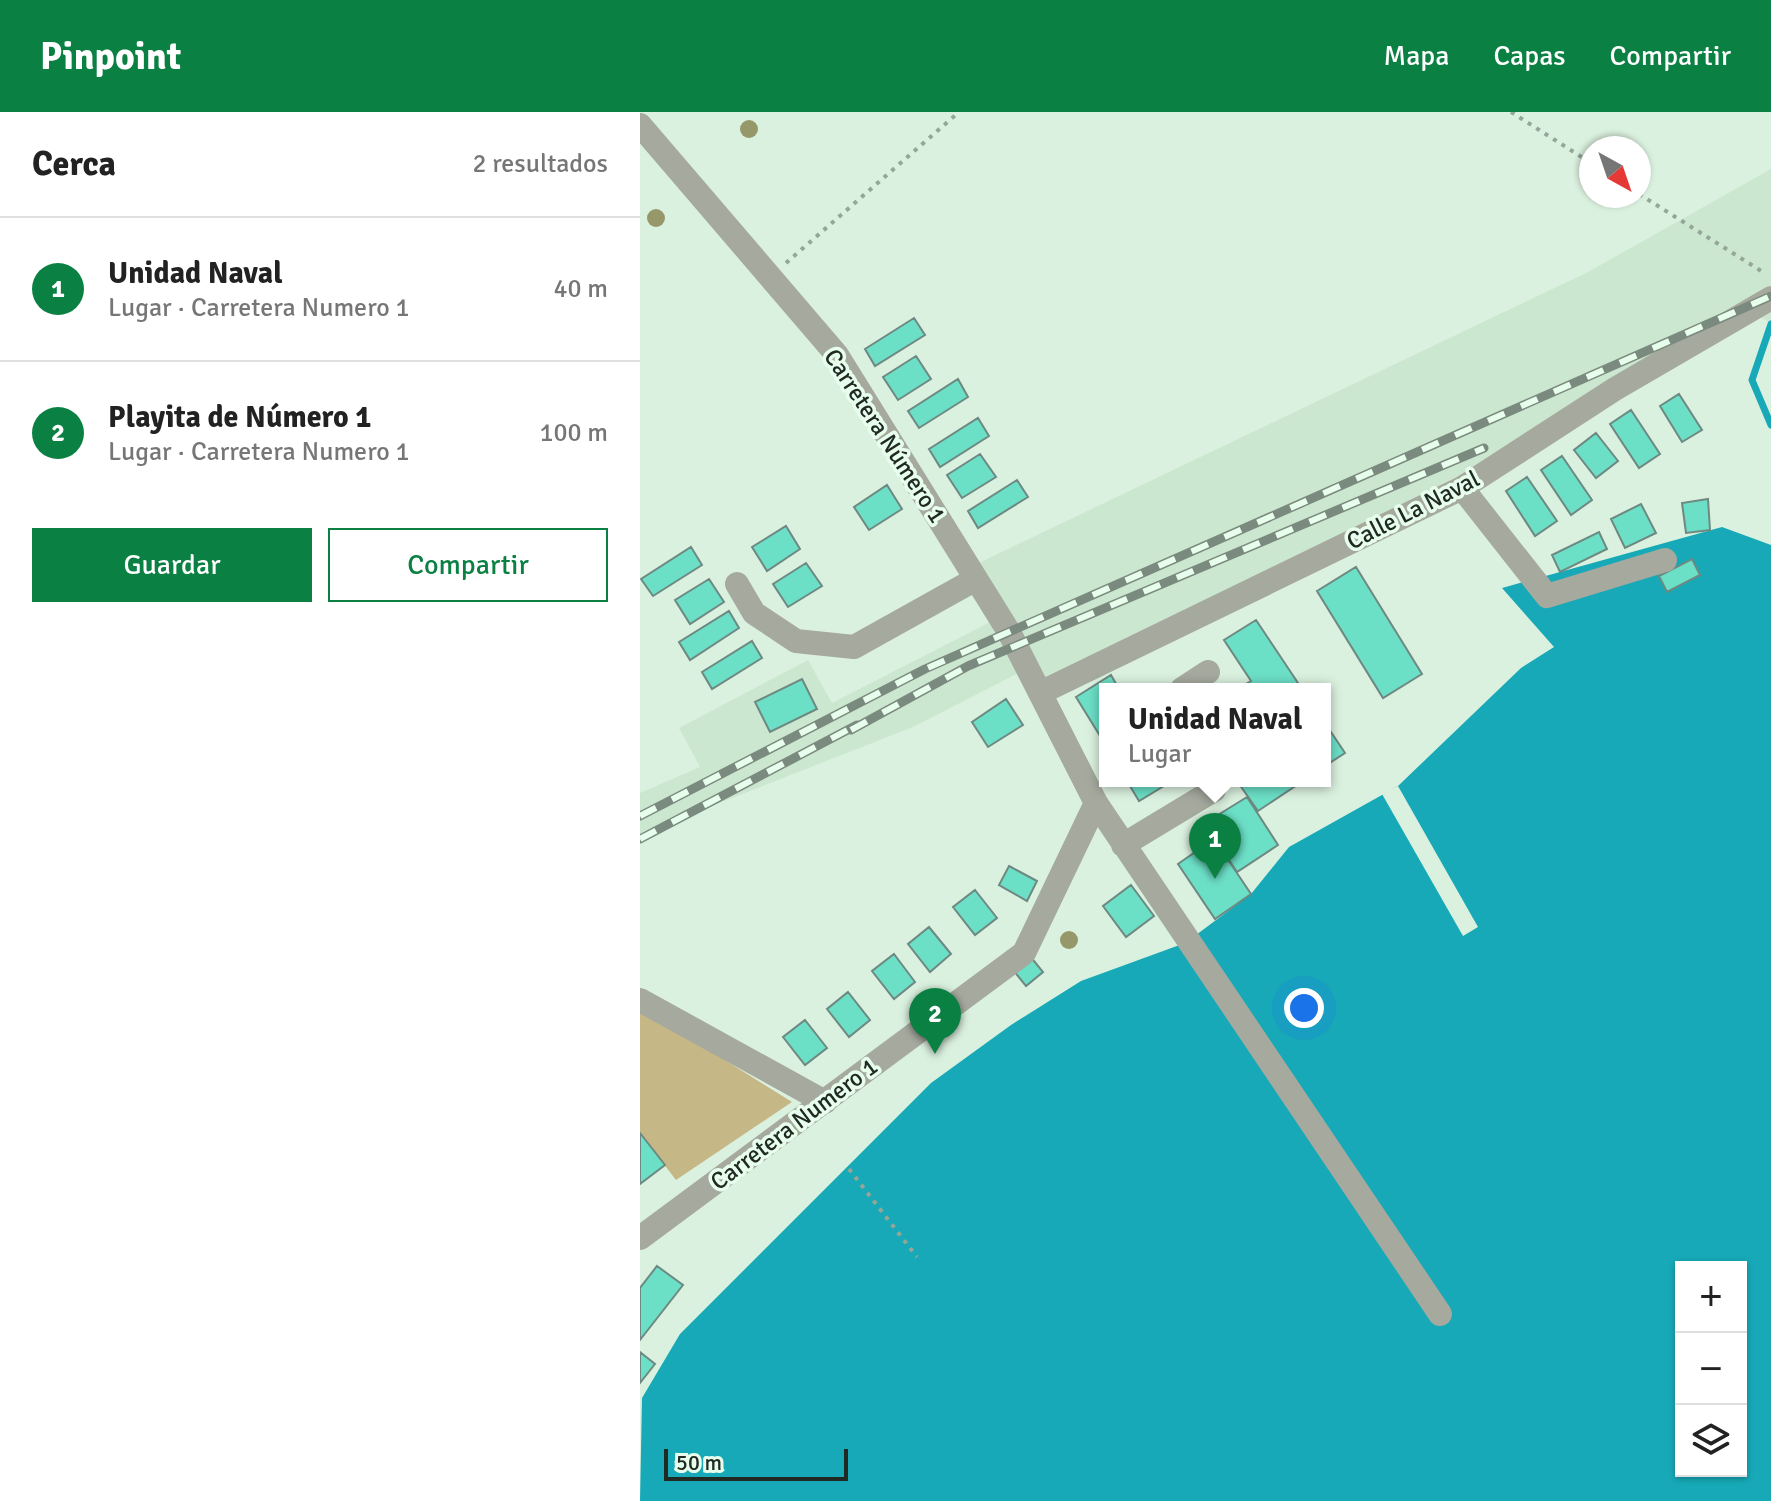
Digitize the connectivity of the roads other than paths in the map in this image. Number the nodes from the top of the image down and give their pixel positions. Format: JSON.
{"nodes":[{"id":1,"x":640,"y":125,"type":"edge"},
{"id":2,"x":1771,"y":298,"type":"edge"},
{"id":3,"x":1462,"y":488,"type":"junction"},
{"id":4,"x":1665,"y":560,"type":"dead end"},
{"id":5,"x":976,"y":579,"type":"junction"},
{"id":6,"x":737,"y":584,"type":"dead end"},
{"id":7,"x":1208,"y":672,"type":"dead end"},
{"id":8,"x":1191,"y":683,"type":"edge"},
{"id":9,"x":1040,"y":693,"type":"junction"},
{"id":10,"x":1212,"y":787,"type":"edge"},
{"id":11,"x":1102,"y":811,"type":"junction"},
{"id":12,"x":1123,"y":845,"type":"junction"},
{"id":13,"x":640,"y":1000,"type":"edge"},
{"id":14,"x":825,"y":1102,"type":"junction"},
{"id":15,"x":640,"y":1238,"type":"edge"},
{"id":16,"x":1440,"y":1314,"type":"dead end"}],
"edges":[{"from":1,"to":5,"type":"street","name":"Carretera Número 1"},
{"from":2,"to":3,"type":"street","name":"Calle La Naval"},
{"from":3,"to":4,"type":"street"},
{"from":3,"to":9,"type":"street","name":"Calle La Naval"},
{"from":5,"to":6,"type":"street"},
{"from":5,"to":9,"type":"street","name":"Carretera Número 1"},
{"from":7,"to":8,"type":"street"},
{"from":9,"to":11,"type":"street"},
{"from":10,"to":12,"type":"street"},
{"from":11,"to":12,"type":"street"},
{"from":11,"to":14,"type":"street","name":"Carretera Numero 1"},
{"from":12,"to":16,"type":"street"},
{"from":13,"to":14,"type":"street"},
{"from":14,"to":15,"type":"street","name":"Carretera Numero 1"}]}
